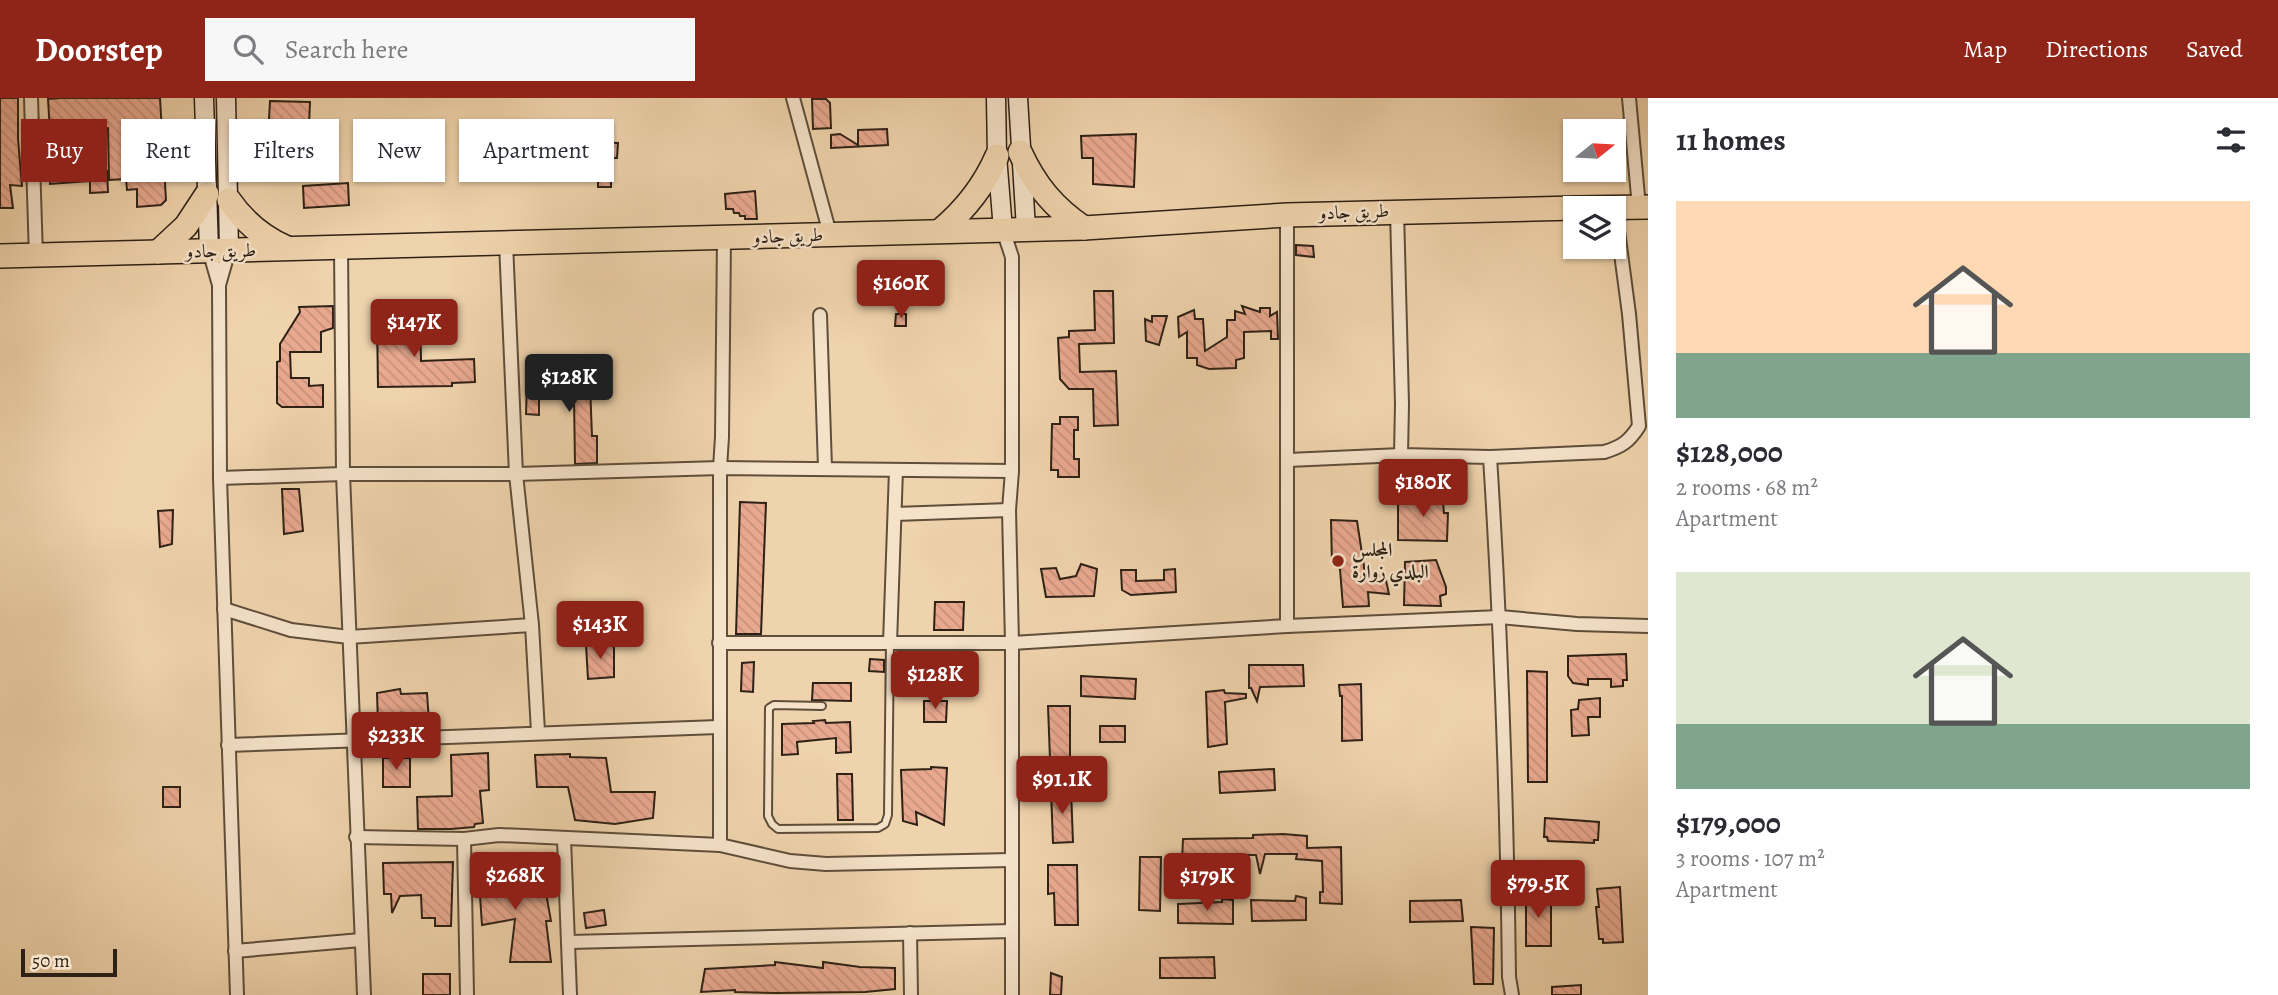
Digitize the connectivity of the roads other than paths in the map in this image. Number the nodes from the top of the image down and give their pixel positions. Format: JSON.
{"nodes":[{"id":1,"x":31,"y":98,"type":"edge"},
{"id":2,"x":204,"y":98,"type":"edge"},
{"id":3,"x":226,"y":98,"type":"edge"},
{"id":4,"x":793,"y":98,"type":"edge"},
{"id":5,"x":996,"y":98,"type":"edge"},
{"id":6,"x":1018,"y":98,"type":"edge"},
{"id":7,"x":1629,"y":98,"type":"edge"},
{"id":8,"x":1020,"y":152,"type":"junction"},
{"id":9,"x":997,"y":156,"type":"junction"},
{"id":10,"x":218,"y":197,"type":"junction"},
{"id":11,"x":1644,"y":207,"type":"edge"},
{"id":12,"x":1563,"y":208,"type":"edge"},
{"id":13,"x":1626,"y":208,"type":"edge"},
{"id":14,"x":1397,"y":211,"type":"junction"},
{"id":15,"x":1287,"y":215,"type":"junction"},
{"id":16,"x":1084,"y":228,"type":"junction"},
{"id":17,"x":1014,"y":229,"type":"junction"},
{"id":18,"x":941,"y":230,"type":"junction"},
{"id":19,"x":830,"y":234,"type":"junction"},
{"id":20,"x":724,"y":237,"type":"junction"},
{"id":21,"x":506,"y":243,"type":"junction"},
{"id":22,"x":341,"y":247,"type":"junction"},
{"id":23,"x":290,"y":249,"type":"junction"},
{"id":24,"x":219,"y":250,"type":"junction"},
{"id":25,"x":158,"y":252,"type":"junction"},
{"id":26,"x":0,"y":256,"type":"edge"},
{"id":27,"x":36,"y":257,"type":"junction"},
{"id":28,"x":1012,"y":257,"type":"junction"},
{"id":29,"x":1622,"y":259,"type":"edge"},
{"id":30,"x":219,"y":285,"type":"junction"},
{"id":31,"x":820,"y":315,"type":"dead end"},
{"id":32,"x":1401,"y":455,"type":"junction"},
{"id":33,"x":1490,"y":457,"type":"junction"},
{"id":34,"x":1288,"y":460,"type":"junction"},
{"id":35,"x":720,"y":468,"type":"junction"},
{"id":36,"x":825,"y":468,"type":"junction"},
{"id":37,"x":896,"y":470,"type":"junction"},
{"id":38,"x":1012,"y":471,"type":"junction"},
{"id":39,"x":343,"y":474,"type":"junction"},
{"id":40,"x":516,"y":474,"type":"junction"},
{"id":41,"x":220,"y":478,"type":"junction"},
{"id":42,"x":1009,"y":510,"type":"junction"},
{"id":43,"x":895,"y":514,"type":"junction"},
{"id":44,"x":224,"y":609,"type":"junction"},
{"id":45,"x":1500,"y":617,"type":"junction"},
{"id":46,"x":532,"y":625,"type":"junction"},
{"id":47,"x":1287,"y":626,"type":"junction"},
{"id":48,"x":1648,"y":626,"type":"edge"},
{"id":49,"x":349,"y":637,"type":"junction"},
{"id":50,"x":719,"y":643,"type":"junction"},
{"id":51,"x":890,"y":643,"type":"junction"},
{"id":52,"x":1012,"y":643,"type":"junction"},
{"id":53,"x":822,"y":706,"type":"dead end"},
{"id":54,"x":718,"y":727,"type":"junction"},
{"id":55,"x":538,"y":732,"type":"junction"},
{"id":56,"x":353,"y":740,"type":"junction"},
{"id":57,"x":229,"y":745,"type":"junction"},
{"id":58,"x":356,"y":837,"type":"junction"},
{"id":59,"x":464,"y":839,"type":"junction"},
{"id":60,"x":564,"y":839,"type":"junction"},
{"id":61,"x":720,"y":845,"type":"junction"},
{"id":62,"x":1011,"y":860,"type":"junction"},
{"id":63,"x":1012,"y":931,"type":"junction"},
{"id":64,"x":910,"y":933,"type":"junction"},
{"id":65,"x":361,"y":940,"type":"junction"},
{"id":66,"x":569,"y":942,"type":"junction"},
{"id":67,"x":235,"y":951,"type":"junction"},
{"id":68,"x":237,"y":995,"type":"edge"},
{"id":69,"x":364,"y":995,"type":"edge"},
{"id":70,"x":467,"y":995,"type":"edge"},
{"id":71,"x":570,"y":995,"type":"edge"},
{"id":72,"x":911,"y":995,"type":"edge"},
{"id":73,"x":1012,"y":995,"type":"edge"},
{"id":74,"x":1512,"y":995,"type":"edge"}],
"edges":[{"from":1,"to":27,"type":"street"},
{"from":2,"to":10,"type":"street"},
{"from":3,"to":10,"type":"street"},
{"from":4,"to":19,"type":"street"},
{"from":5,"to":9,"type":"street"},
{"from":6,"to":8,"type":"street"},
{"from":7,"to":11,"type":"street"},
{"from":8,"to":16,"type":"highway"},
{"from":8,"to":17,"type":"street"},
{"from":9,"to":17,"type":"street"},
{"from":9,"to":18,"type":"highway"},
{"from":10,"to":23,"type":"highway"},
{"from":10,"to":24,"type":"street"},
{"from":10,"to":25,"type":"highway"},
{"from":11,"to":13,"type":"highway","name":"طريق جادو"},
{"from":12,"to":14,"type":"highway","name":"طريق جادو"},
{"from":14,"to":15,"type":"highway","name":"طريق جادو"},
{"from":14,"to":32,"type":"street"},
{"from":15,"to":16,"type":"highway","name":"طريق جادو"},
{"from":15,"to":34,"type":"street"},
{"from":16,"to":17,"type":"highway","name":"طريق جادو"},
{"from":17,"to":18,"type":"highway","name":"طريق جادو"},
{"from":17,"to":28,"type":"street"},
{"from":17,"to":28,"type":"street"},
{"from":18,"to":19,"type":"highway","name":"طريق جادو"},
{"from":19,"to":20,"type":"highway","name":"طريق جادو"},
{"from":20,"to":21,"type":"highway","name":"طريق جادو"},
{"from":20,"to":35,"type":"street"},
{"from":21,"to":22,"type":"highway","name":"طريق جادو"},
{"from":21,"to":40,"type":"street"},
{"from":22,"to":23,"type":"highway","name":"طريق جادو"},
{"from":22,"to":39,"type":"street"},
{"from":23,"to":24,"type":"highway","name":"طريق جادو"},
{"from":24,"to":25,"type":"highway","name":"طريق جادو"},
{"from":24,"to":30,"type":"street"},
{"from":24,"to":30,"type":"street"},
{"from":25,"to":27,"type":"highway","name":"طريق جادو"},
{"from":26,"to":27,"type":"highway","name":"طريق جادو"},
{"from":28,"to":38,"type":"street"},
{"from":29,"to":33,"type":"street"},
{"from":30,"to":41,"type":"street"},
{"from":31,"to":36,"type":"street"},
{"from":32,"to":33,"type":"street"},
{"from":32,"to":34,"type":"street"},
{"from":33,"to":45,"type":"street"},
{"from":34,"to":47,"type":"street"},
{"from":35,"to":36,"type":"street"},
{"from":35,"to":40,"type":"street"},
{"from":35,"to":50,"type":"street"},
{"from":36,"to":37,"type":"street"},
{"from":37,"to":38,"type":"street"},
{"from":37,"to":43,"type":"street"},
{"from":38,"to":42,"type":"street"},
{"from":39,"to":40,"type":"street"},
{"from":39,"to":41,"type":"street"},
{"from":39,"to":49,"type":"street"},
{"from":40,"to":46,"type":"street"},
{"from":41,"to":44,"type":"street"},
{"from":42,"to":43,"type":"street"},
{"from":42,"to":52,"type":"street"},
{"from":43,"to":51,"type":"street"},
{"from":44,"to":49,"type":"street"},
{"from":44,"to":57,"type":"street"},
{"from":45,"to":47,"type":"street"},
{"from":45,"to":48,"type":"street"},
{"from":45,"to":74,"type":"street"},
{"from":46,"to":49,"type":"street"},
{"from":46,"to":55,"type":"street"},
{"from":47,"to":52,"type":"street"},
{"from":49,"to":56,"type":"street"},
{"from":50,"to":51,"type":"street"},
{"from":50,"to":54,"type":"street"},
{"from":51,"to":52,"type":"street"},
{"from":51,"to":53,"type":"lane"},
{"from":52,"to":62,"type":"street"},
{"from":54,"to":55,"type":"street"},
{"from":54,"to":61,"type":"street"},
{"from":55,"to":56,"type":"street"},
{"from":56,"to":57,"type":"street"},
{"from":56,"to":58,"type":"street"},
{"from":57,"to":67,"type":"street"},
{"from":58,"to":59,"type":"street"},
{"from":58,"to":65,"type":"street"},
{"from":59,"to":60,"type":"street"},
{"from":59,"to":70,"type":"street"},
{"from":60,"to":61,"type":"street"},
{"from":60,"to":66,"type":"street"},
{"from":61,"to":62,"type":"street"},
{"from":62,"to":63,"type":"street"},
{"from":63,"to":64,"type":"street"},
{"from":63,"to":73,"type":"street"},
{"from":64,"to":66,"type":"street"},
{"from":64,"to":72,"type":"street"},
{"from":65,"to":67,"type":"street"},
{"from":65,"to":69,"type":"street"},
{"from":66,"to":71,"type":"street"},
{"from":67,"to":68,"type":"street"}]}
